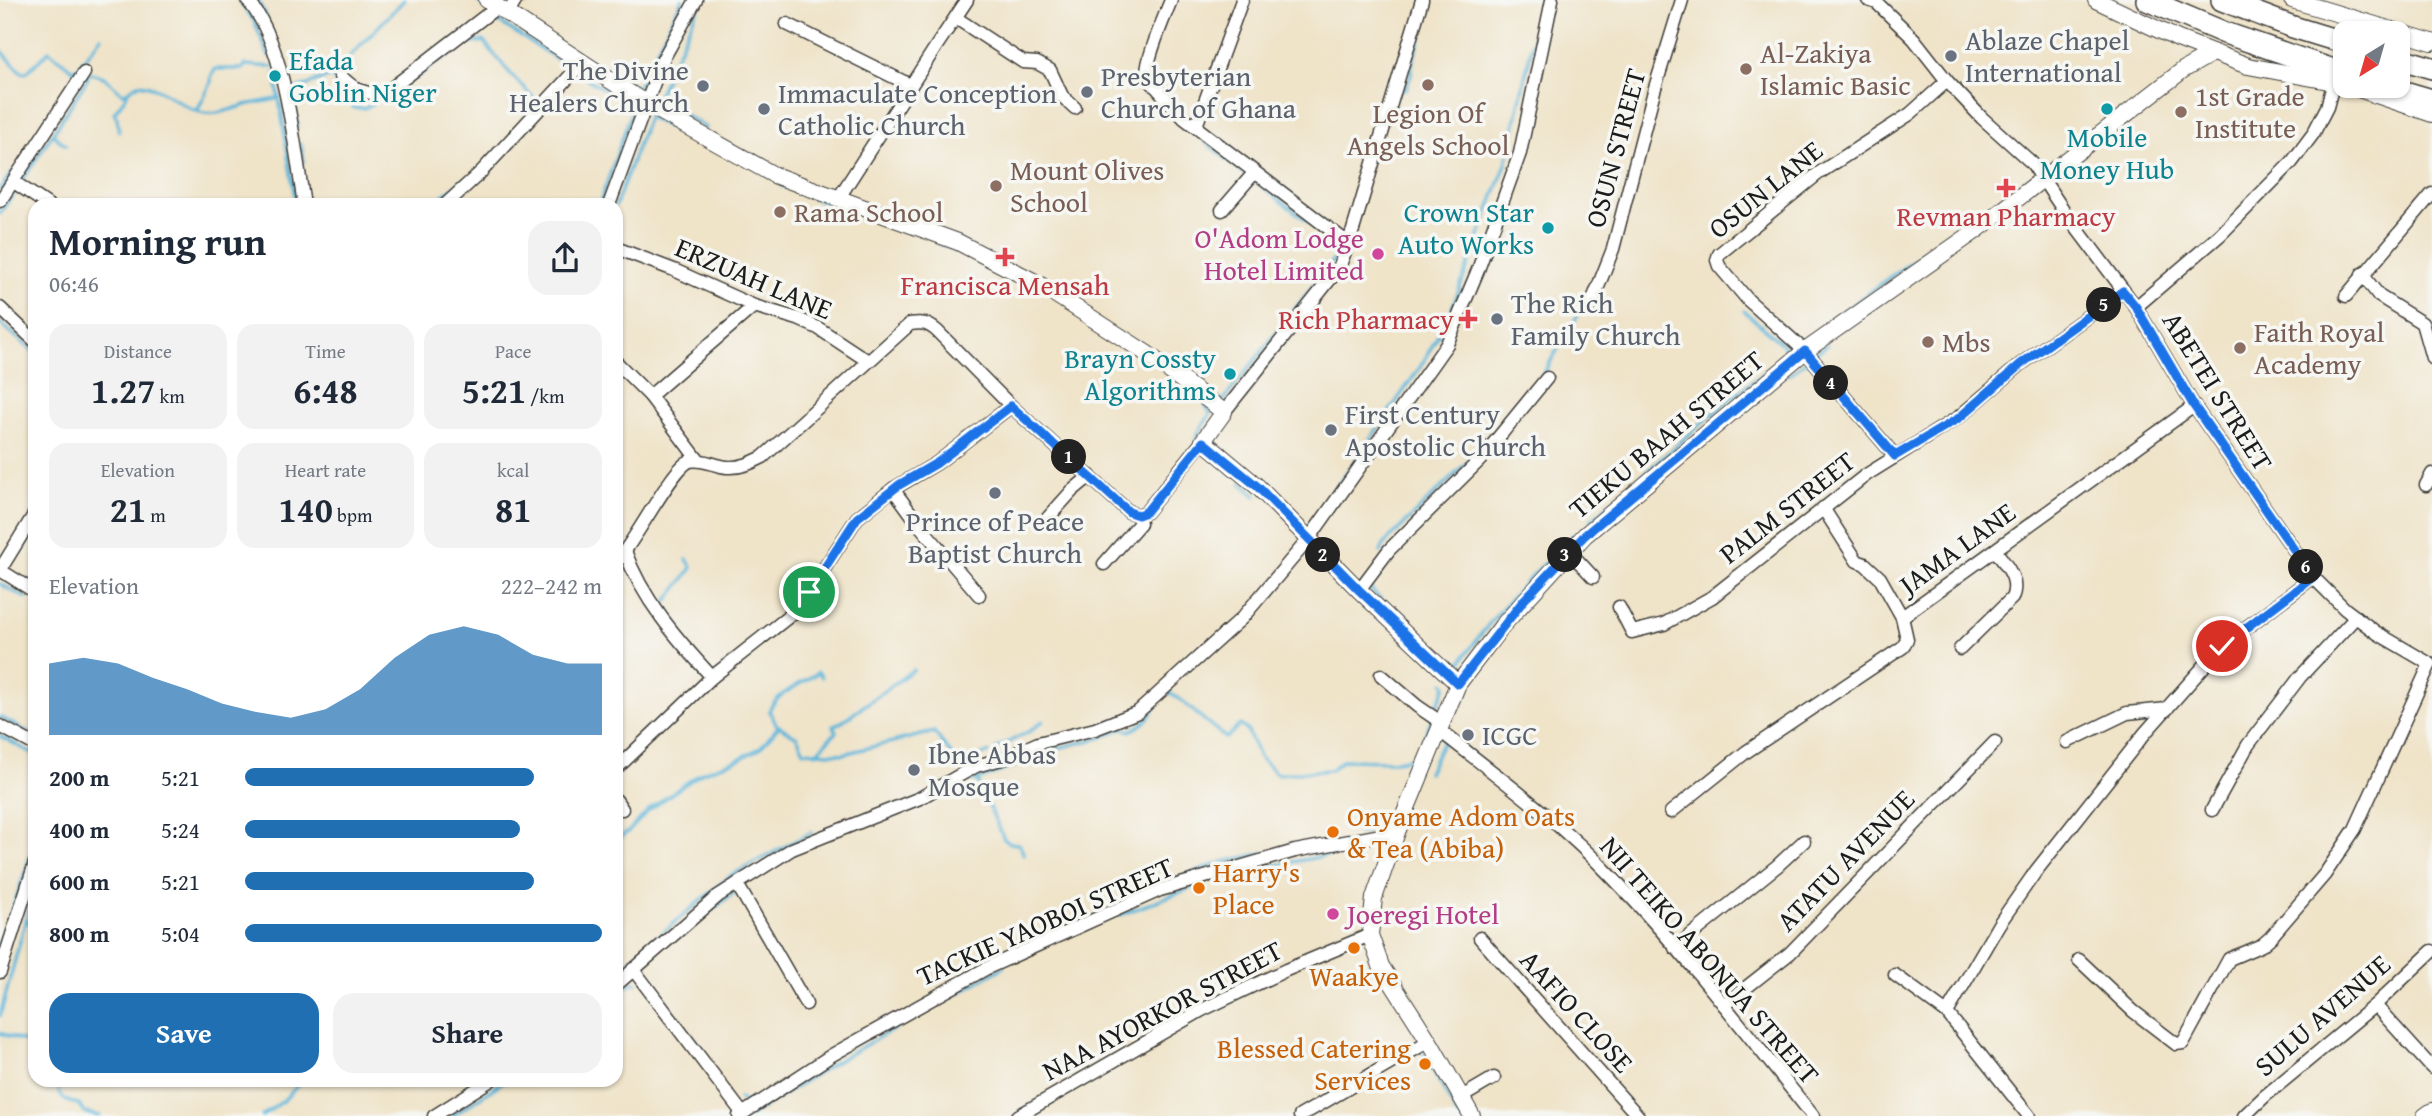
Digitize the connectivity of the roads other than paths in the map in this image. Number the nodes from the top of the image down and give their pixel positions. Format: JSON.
{"nodes":[{"id":1,"x":247,"y":0,"type":"edge"},
{"id":2,"x":516,"y":0,"type":"edge"},
{"id":3,"x":696,"y":0,"type":"edge"},
{"id":4,"x":968,"y":0,"type":"edge"},
{"id":5,"x":1171,"y":0,"type":"edge"},
{"id":6,"x":1241,"y":0,"type":"edge"},
{"id":7,"x":1422,"y":0,"type":"edge"},
{"id":8,"x":1552,"y":0,"type":"edge"},
{"id":9,"x":1682,"y":0,"type":"edge"},
{"id":10,"x":1868,"y":0,"type":"edge"},
{"id":11,"x":2095,"y":0,"type":"edge"},
{"id":12,"x":2147,"y":0,"type":"edge"},
{"id":13,"x":2222,"y":0,"type":"edge"},
{"id":14,"x":2292,"y":0,"type":"edge"},
{"id":15,"x":497,"y":7,"type":"edge"},
{"id":16,"x":956,"y":18,"type":"junction"},
{"id":17,"x":787,"y":24,"type":"dead end"},
{"id":18,"x":2178,"y":39,"type":"junction"},
{"id":19,"x":2333,"y":39,"type":"edge"},
{"id":20,"x":2432,"y":42,"type":"edge"},
{"id":21,"x":2213,"y":52,"type":"junction"},
{"id":22,"x":583,"y":62,"type":"junction"},
{"id":23,"x":2410,"y":62,"type":"edge"},
{"id":24,"x":2432,"y":68,"type":"edge"},
{"id":25,"x":2183,"y":70,"type":"junction"},
{"id":26,"x":84,"y":73,"type":"dead end"},
{"id":27,"x":340,"y":75,"type":"dead end"},
{"id":28,"x":2333,"y":77,"type":"edge"},
{"id":29,"x":2333,"y":79,"type":"edge"},
{"id":30,"x":1947,"y":81,"type":"junction"},
{"id":31,"x":910,"y":85,"type":"junction"},
{"id":32,"x":2410,"y":94,"type":"edge"},
{"id":33,"x":2333,"y":97,"type":"edge"},
{"id":34,"x":2389,"y":98,"type":"edge"},
{"id":35,"x":2432,"y":100,"type":"edge"},
{"id":36,"x":645,"y":103,"type":"junction"},
{"id":37,"x":1075,"y":108,"type":"dead end"},
{"id":38,"x":2432,"y":114,"type":"edge"},
{"id":39,"x":1196,"y":126,"type":"junction"},
{"id":40,"x":1254,"y":173,"type":"junction"},
{"id":41,"x":2043,"y":180,"type":"junction"},
{"id":42,"x":14,"y":182,"type":"junction"},
{"id":43,"x":2432,"y":194,"type":"edge"},
{"id":44,"x":38,"y":198,"type":"edge"},
{"id":45,"x":303,"y":198,"type":"edge"},
{"id":46,"x":453,"y":198,"type":"edge"},
{"id":47,"x":611,"y":198,"type":"edge"},
{"id":48,"x":838,"y":199,"type":"junction"},
{"id":49,"x":0,"y":201,"type":"edge"},
{"id":50,"x":1222,"y":210,"type":"dead end"},
{"id":51,"x":1348,"y":243,"type":"junction"},
{"id":52,"x":623,"y":251,"type":"edge"},
{"id":53,"x":2362,"y":274,"type":"junction"},
{"id":54,"x":2123,"y":291,"type":"junction"},
{"id":55,"x":2346,"y":296,"type":"dead end"},
{"id":56,"x":754,"y":306,"type":"junction"},
{"id":57,"x":1590,"y":307,"type":"dead end"},
{"id":58,"x":2136,"y":307,"type":"junction"},
{"id":59,"x":0,"y":308,"type":"edge"},
{"id":60,"x":28,"y":334,"type":"edge"},
{"id":61,"x":1805,"y":351,"type":"junction"},
{"id":62,"x":2432,"y":358,"type":"edge"},
{"id":63,"x":868,"y":361,"type":"junction"},
{"id":64,"x":623,"y":369,"type":"edge"},
{"id":65,"x":1547,"y":378,"type":"dead end"},
{"id":66,"x":649,"y":396,"type":"junction"},
{"id":67,"x":1011,"y":406,"type":"junction"},
{"id":68,"x":2194,"y":406,"type":"junction"},
{"id":69,"x":1224,"y":412,"type":"junction"},
{"id":70,"x":1203,"y":442,"type":"junction"},
{"id":71,"x":1895,"y":456,"type":"junction"},
{"id":72,"x":698,"y":460,"type":"junction"},
{"id":73,"x":1090,"y":476,"type":"junction"},
{"id":74,"x":894,"y":489,"type":"junction"},
{"id":75,"x":1823,"y":508,"type":"junction"},
{"id":76,"x":1138,"y":515,"type":"junction"},
{"id":77,"x":1046,"y":520,"type":"dead end"},
{"id":78,"x":28,"y":524,"type":"edge"},
{"id":79,"x":1308,"y":540,"type":"junction"},
{"id":80,"x":625,"y":551,"type":"junction"},
{"id":81,"x":1569,"y":551,"type":"junction"},
{"id":82,"x":1996,"y":551,"type":"junction"},
{"id":83,"x":623,"y":553,"type":"edge"},
{"id":84,"x":1104,"y":564,"type":"dead end"},
{"id":85,"x":0,"y":570,"type":"edge"},
{"id":86,"x":1593,"y":577,"type":"dead end"},
{"id":87,"x":2313,"y":577,"type":"junction"},
{"id":88,"x":28,"y":588,"type":"edge"},
{"id":89,"x":1359,"y":590,"type":"junction"},
{"id":90,"x":979,"y":595,"type":"dead end"},
{"id":91,"x":1619,"y":607,"type":"dead end"},
{"id":92,"x":1902,"y":617,"type":"junction"},
{"id":93,"x":2356,"y":617,"type":"junction"},
{"id":94,"x":1960,"y":649,"type":"dead end"},
{"id":95,"x":2431,"y":664,"type":"edge"},
{"id":96,"x":1381,"y":675,"type":"dead end"},
{"id":97,"x":712,"y":677,"type":"junction"},
{"id":98,"x":1458,"y":684,"type":"junction"},
{"id":99,"x":2166,"y":709,"type":"junction"},
{"id":100,"x":0,"y":726,"type":"edge"},
{"id":101,"x":1440,"y":727,"type":"junction"},
{"id":102,"x":28,"y":741,"type":"edge"},
{"id":103,"x":1995,"y":742,"type":"dead end"},
{"id":104,"x":2067,"y":743,"type":"dead end"},
{"id":105,"x":623,"y":762,"type":"edge"},
{"id":106,"x":2212,"y":810,"type":"dead end"},
{"id":107,"x":1671,"y":811,"type":"dead end"},
{"id":108,"x":1397,"y":832,"type":"junction"},
{"id":109,"x":1804,"y":841,"type":"dead end"},
{"id":110,"x":737,"y":884,"type":"junction"},
{"id":111,"x":28,"y":899,"type":"edge"},
{"id":112,"x":1370,"y":935,"type":"junction"},
{"id":113,"x":1480,"y":938,"type":"dead end"},
{"id":114,"x":1675,"y":948,"type":"junction"},
{"id":115,"x":2432,"y":951,"type":"edge"},
{"id":116,"x":2079,"y":960,"type":"dead end"},
{"id":117,"x":633,"y":969,"type":"junction"},
{"id":118,"x":0,"y":972,"type":"edge"},
{"id":119,"x":1895,"y":975,"type":"dead end"},
{"id":120,"x":623,"y":978,"type":"edge"},
{"id":121,"x":806,"y":1004,"type":"dead end"},
{"id":122,"x":1724,"y":1005,"type":"junction"},
{"id":123,"x":2375,"y":1005,"type":"junction"},
{"id":124,"x":1947,"y":1013,"type":"junction"},
{"id":125,"x":1429,"y":1041,"type":"junction"},
{"id":126,"x":2432,"y":1068,"type":"edge"},
{"id":127,"x":1494,"y":1078,"type":"dead end"},
{"id":128,"x":480,"y":1087,"type":"edge"},
{"id":129,"x":1460,"y":1098,"type":"junction"},
{"id":130,"x":2432,"y":1111,"type":"edge"},
{"id":131,"x":741,"y":1115,"type":"edge"},
{"id":132,"x":433,"y":1116,"type":"edge"},
{"id":133,"x":1018,"y":1116,"type":"edge"},
{"id":134,"x":1300,"y":1116,"type":"edge"},
{"id":135,"x":1472,"y":1116,"type":"edge"},
{"id":136,"x":1638,"y":1116,"type":"edge"},
{"id":137,"x":1813,"y":1116,"type":"edge"},
{"id":138,"x":2029,"y":1116,"type":"edge"},
{"id":139,"x":2244,"y":1116,"type":"edge"},
{"id":140,"x":2426,"y":1116,"type":"edge"}],
"edges":[{"from":1,"to":45,"type":"street"},
{"from":2,"to":15,"type":"street"},
{"from":3,"to":36,"type":"street"},
{"from":4,"to":16,"type":"street"},
{"from":5,"to":39,"type":"street"},
{"from":6,"to":39,"type":"street"},
{"from":7,"to":51,"type":"street"},
{"from":8,"to":79,"type":"street"},
{"from":9,"to":57,"type":"street","name":"OSUN STREET"},
{"from":10,"to":30,"type":"street","name":"ABETEI STREET"},
{"from":11,"to":18,"type":"street"},
{"from":12,"to":28,"type":"highway"},
{"from":13,"to":19,"type":"highway"},
{"from":14,"to":20,"type":"street"},
{"from":15,"to":22,"type":"street"},
{"from":15,"to":27,"type":"street"},
{"from":16,"to":31,"type":"street"},
{"from":16,"to":37,"type":"street"},
{"from":17,"to":31,"type":"street"},
{"from":18,"to":21,"type":"street"},
{"from":18,"to":25,"type":"street"},
{"from":21,"to":25,"type":"street","name":"TIEKU BAAH STREET"},
{"from":21,"to":29,"type":"street"},
{"from":22,"to":36,"type":"street"},
{"from":22,"to":46,"type":"street"},
{"from":23,"to":24,"type":"highway"},
{"from":25,"to":41,"type":"street","name":"TIEKU BAAH STREET"},
{"from":26,"to":42,"type":"street"},
{"from":30,"to":41,"type":"street","name":"ABETEI STREET"},
{"from":30,"to":61,"type":"street","name":"OSUN LANE"},
{"from":31,"to":48,"type":"street"},
{"from":32,"to":35,"type":"highway"},
{"from":33,"to":58,"type":"street"},
{"from":34,"to":38,"type":"street"},
{"from":36,"to":47,"type":"street"},
{"from":36,"to":48,"type":"street"},
{"from":39,"to":40,"type":"street"},
{"from":40,"to":50,"type":"street"},
{"from":40,"to":51,"type":"street"},
{"from":41,"to":54,"type":"street","name":"ABETEI STREET"},
{"from":41,"to":61,"type":"street","name":"TIEKU BAAH STREET"},
{"from":42,"to":44,"type":"street"},
{"from":42,"to":49,"type":"street"},
{"from":43,"to":53,"type":"street"},
{"from":48,"to":69,"type":"street"},
{"from":51,"to":69,"type":"street"},
{"from":52,"to":56,"type":"street","name":"ERZUAH LANE"},
{"from":53,"to":55,"type":"street"},
{"from":53,"to":62,"type":"street"},
{"from":54,"to":58,"type":"street","name":"ABETEI STREET"},
{"from":54,"to":71,"type":"street","name":"PALM STREET"},
{"from":56,"to":63,"type":"street","name":"ERZUAH LANE"},
{"from":56,"to":66,"type":"street"},
{"from":58,"to":68,"type":"street","name":"ABETEI STREET"},
{"from":59,"to":60,"type":"street"},
{"from":61,"to":71,"type":"street"},
{"from":61,"to":81,"type":"street","name":"TIEKU BAAH STREET"},
{"from":63,"to":67,"type":"street"},
{"from":63,"to":72,"type":"street"},
{"from":64,"to":66,"type":"street"},
{"from":65,"to":89,"type":"street"},
{"from":66,"to":72,"type":"street"},
{"from":67,"to":73,"type":"street"},
{"from":67,"to":74,"type":"street"},
{"from":68,"to":82,"type":"street","name":"JAMA LANE"},
{"from":68,"to":87,"type":"street","name":"ABETEI STREET"},
{"from":69,"to":70,"type":"street"},
{"from":70,"to":76,"type":"street"},
{"from":70,"to":79,"type":"street"},
{"from":71,"to":75,"type":"street","name":"PALM STREET"},
{"from":72,"to":80,"type":"street"},
{"from":73,"to":76,"type":"street"},
{"from":73,"to":77,"type":"street"},
{"from":74,"to":90,"type":"street"},
{"from":74,"to":97,"type":"street"},
{"from":75,"to":91,"type":"street","name":"PALM STREET"},
{"from":75,"to":92,"type":"street"},
{"from":76,"to":84,"type":"street"},
{"from":78,"to":85,"type":"street"},
{"from":79,"to":89,"type":"street"},
{"from":79,"to":110,"type":"street"},
{"from":80,"to":83,"type":"street"},
{"from":80,"to":97,"type":"street"},
{"from":81,"to":86,"type":"street"},
{"from":81,"to":98,"type":"street","name":"TIEKU BAAH STREET"},
{"from":82,"to":92,"type":"street","name":"JAMA LANE"},
{"from":82,"to":94,"type":"street"},
{"from":85,"to":88,"type":"street"},
{"from":87,"to":93,"type":"street","name":"ABETEI STREET"},
{"from":87,"to":99,"type":"street"},
{"from":89,"to":98,"type":"street"},
{"from":92,"to":107,"type":"street","name":"JAMA LANE"},
{"from":93,"to":95,"type":"street","name":"ABETEI STREET"},
{"from":93,"to":106,"type":"street"},
{"from":95,"to":116,"type":"street"},
{"from":96,"to":101,"type":"street","name":"NII TEIKO ABONUA STREET"},
{"from":97,"to":105,"type":"street"},
{"from":98,"to":101,"type":"street","name":"TIEKU BAAH STREET"},
{"from":99,"to":104,"type":"street"},
{"from":99,"to":124,"type":"street"},
{"from":100,"to":102,"type":"street"},
{"from":101,"to":108,"type":"street","name":"TIEKU BAAH STREET"},
{"from":101,"to":114,"type":"street","name":"NII TEIKO ABONUA STREET"},
{"from":103,"to":122,"type":"street","name":"ATATU AVENUE"},
{"from":108,"to":112,"type":"street","name":"TIEKU BAAH STREET"},
{"from":108,"to":131,"type":"street","name":"TACKIE YAOBOI STREET"},
{"from":109,"to":114,"type":"street"},
{"from":110,"to":117,"type":"street"},
{"from":110,"to":121,"type":"street"},
{"from":111,"to":118,"type":"street"},
{"from":112,"to":125,"type":"street","name":"TIEKU BAAH STREET"},
{"from":112,"to":133,"type":"street","name":"NAA AYORKOR STREET"},
{"from":113,"to":136,"type":"street","name":"AAFIO CLOSE"},
{"from":114,"to":122,"type":"street","name":"NII TEIKO ABONUA STREET"},
{"from":115,"to":123,"type":"street","name":"SULU AVENUE"},
{"from":117,"to":120,"type":"street"},
{"from":117,"to":131,"type":"street"},
{"from":119,"to":124,"type":"street"},
{"from":122,"to":137,"type":"street","name":"NII TEIKO ABONUA STREET"},
{"from":123,"to":126,"type":"street"},
{"from":123,"to":139,"type":"street","name":"SULU AVENUE"},
{"from":124,"to":138,"type":"street"},
{"from":125,"to":129,"type":"street","name":"TIEKU BAAH STREET"},
{"from":125,"to":134,"type":"street"},
{"from":127,"to":129,"type":"street"},
{"from":128,"to":132,"type":"street"},
{"from":129,"to":135,"type":"street","name":"TIEKU BAAH STREET"},
{"from":130,"to":140,"type":"street"}]}
